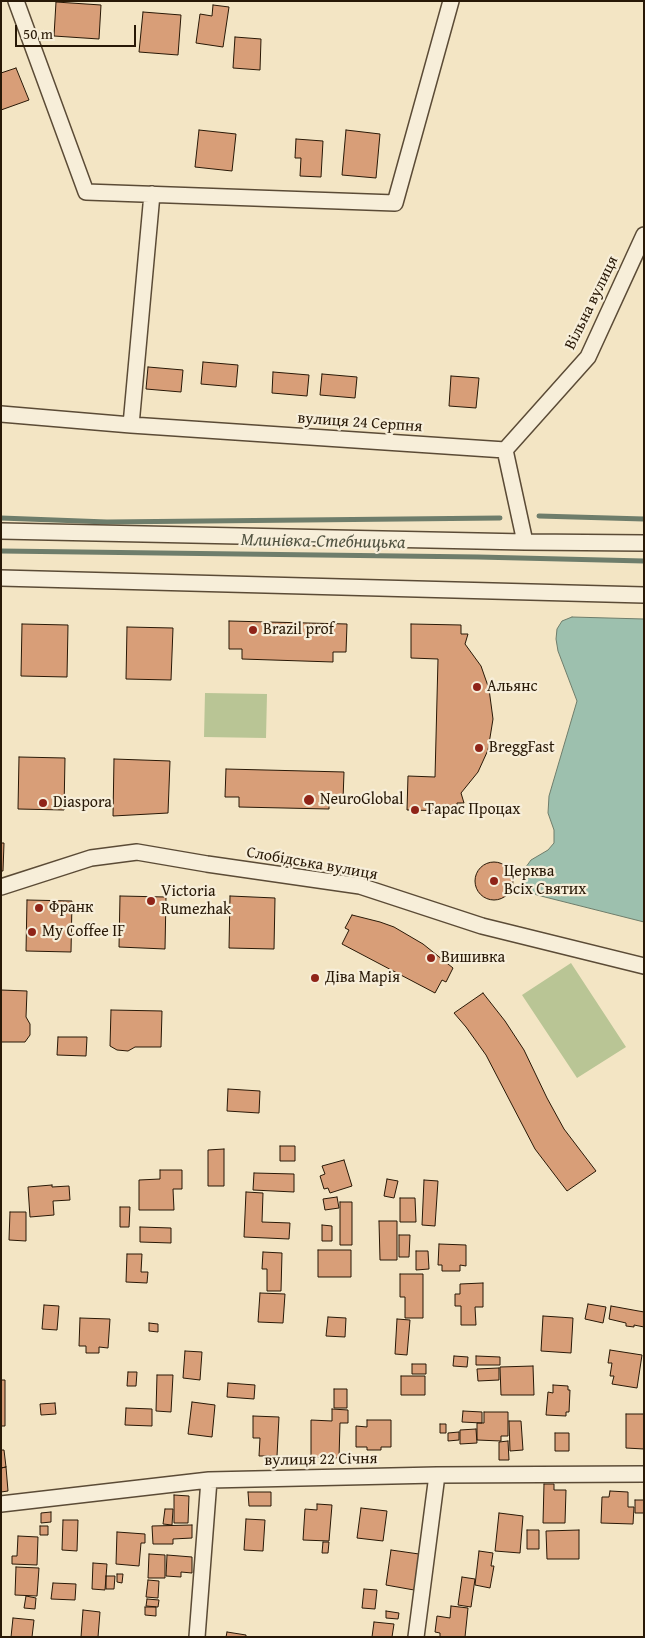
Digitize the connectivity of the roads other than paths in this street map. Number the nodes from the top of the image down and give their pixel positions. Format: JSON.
{"nodes":[{"id":1,"x":16,"y":1,"type":"edge"},
{"id":2,"x":451,"y":1,"type":"edge"},
{"id":3,"x":152,"y":194,"type":"junction"},
{"id":4,"x":644,"y":235,"type":"edge"},
{"id":5,"x":1,"y":414,"type":"edge"},
{"id":6,"x":131,"y":425,"type":"junction"},
{"id":7,"x":505,"y":450,"type":"junction"},
{"id":8,"x":1,"y":531,"type":"edge"},
{"id":9,"x":525,"y":542,"type":"junction"},
{"id":10,"x":644,"y":543,"type":"edge"},
{"id":11,"x":1,"y":578,"type":"edge"},
{"id":12,"x":644,"y":595,"type":"edge"},
{"id":13,"x":1,"y":887,"type":"edge"},
{"id":14,"x":644,"y":966,"type":"edge"},
{"id":15,"x":644,"y":1474,"type":"edge"},
{"id":16,"x":437,"y":1475,"type":"junction"},
{"id":17,"x":209,"y":1480,"type":"junction"},
{"id":18,"x":1,"y":1504,"type":"edge"},
{"id":19,"x":197,"y":1637,"type":"edge"},
{"id":20,"x":416,"y":1637,"type":"edge"}],
"edges":[{"from":1,"to":3,"type":"street"},
{"from":2,"to":3,"type":"street"},
{"from":3,"to":6,"type":"street"},
{"from":4,"to":7,"type":"street","name":"Вільна вулиця"},
{"from":5,"to":6,"type":"street","name":"вулиця 24 Серпня"},
{"from":6,"to":7,"type":"street","name":"вулиця 24 Серпня"},
{"from":7,"to":9,"type":"street"},
{"from":8,"to":9,"type":"street"},
{"from":9,"to":10,"type":"street"},
{"from":11,"to":12,"type":"street"},
{"from":13,"to":14,"type":"street","name":"Слобідська вулиця"},
{"from":15,"to":16,"type":"street","name":"вулиця 22 Січня"},
{"from":16,"to":17,"type":"street","name":"вулиця 22 Січня"},
{"from":16,"to":20,"type":"street"},
{"from":17,"to":18,"type":"street","name":"вулиця 22 Січня"},
{"from":17,"to":19,"type":"street"}]}
